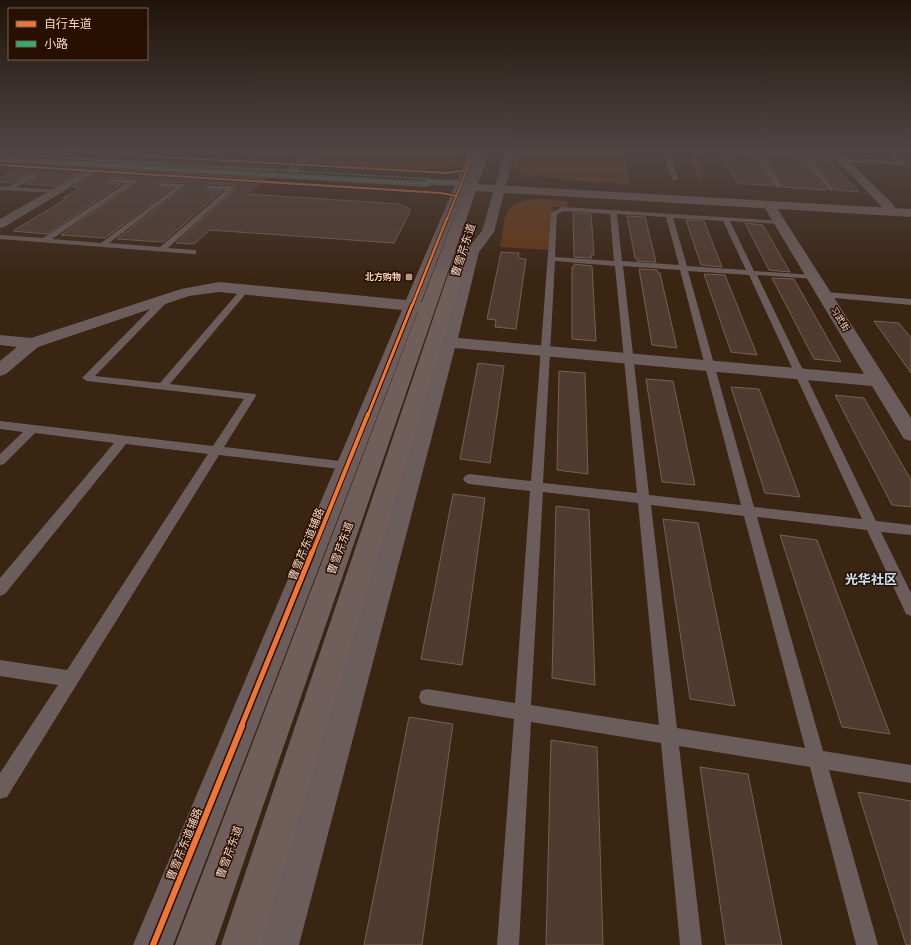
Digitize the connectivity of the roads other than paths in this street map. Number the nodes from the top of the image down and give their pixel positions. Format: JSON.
{"nodes":[{"id":1,"x":51,"y":194,"type":"edge"},
{"id":2,"x":114,"y":194,"type":"edge"},
{"id":3,"x":170,"y":194,"type":"edge"},
{"id":4,"x":225,"y":194,"type":"edge"},
{"id":5,"x":478,"y":194,"type":"edge"},
{"id":6,"x":480,"y":194,"type":"edge"},
{"id":7,"x":484,"y":194,"type":"edge"},
{"id":8,"x":613,"y":194,"type":"edge"},
{"id":9,"x":651,"y":194,"type":"edge"},
{"id":10,"x":876,"y":194,"type":"edge"},
{"id":11,"x":769,"y":205,"type":"junction"},
{"id":12,"x":889,"y":207,"type":"junction"},
{"id":13,"x":911,"y":208,"type":"edge"},
{"id":14,"x":613,"y":212,"type":"junction"},
{"id":15,"x":911,"y":213,"type":"edge"},
{"id":16,"x":669,"y":215,"type":"junction"},
{"id":17,"x":726,"y":219,"type":"junction"},
{"id":18,"x":780,"y":222,"type":"junction"},
{"id":19,"x":0,"y":224,"type":"edge"},
{"id":20,"x":0,"y":237,"type":"edge"},
{"id":21,"x":44,"y":241,"type":"junction"},
{"id":22,"x":102,"y":245,"type":"junction"},
{"id":23,"x":161,"y":250,"type":"junction"},
{"id":24,"x":192,"y":252,"type":"dead end"},
{"id":25,"x":552,"y":259,"type":"junction"},
{"id":26,"x":619,"y":263,"type":"junction"},
{"id":27,"x":683,"y":268,"type":"junction"},
{"id":28,"x":751,"y":272,"type":"junction"},
{"id":29,"x":814,"y":277,"type":"junction"},
{"id":30,"x":245,"y":290,"type":"junction"},
{"id":31,"x":826,"y":295,"type":"junction"},
{"id":32,"x":166,"y":298,"type":"junction"},
{"id":33,"x":911,"y":302,"type":"edge"},
{"id":34,"x":420,"y":307,"type":"junction"},
{"id":35,"x":0,"y":340,"type":"edge"},
{"id":36,"x":448,"y":342,"type":"junction"},
{"id":37,"x":32,"y":343,"type":"junction"},
{"id":38,"x":546,"y":351,"type":"junction"},
{"id":39,"x":629,"y":359,"type":"junction"},
{"id":40,"x":710,"y":366,"type":"junction"},
{"id":41,"x":0,"y":370,"type":"edge"},
{"id":42,"x":799,"y":374,"type":"junction"},
{"id":43,"x":879,"y":381,"type":"junction"},
{"id":44,"x":163,"y":386,"type":"junction"},
{"id":45,"x":903,"y":408,"type":"edge"},
{"id":46,"x":0,"y":425,"type":"edge"},
{"id":47,"x":32,"y":429,"type":"junction"},
{"id":48,"x":911,"y":434,"type":"edge"},
{"id":49,"x":123,"y":440,"type":"junction"},
{"id":50,"x":216,"y":451,"type":"junction"},
{"id":51,"x":0,"y":460,"type":"edge"},
{"id":52,"x":348,"y":466,"type":"junction"},
{"id":53,"x":469,"y":479,"type":"dead end"},
{"id":54,"x":537,"y":487,"type":"junction"},
{"id":55,"x":643,"y":499,"type":"junction"},
{"id":56,"x":749,"y":511,"type":"junction"},
{"id":57,"x":871,"y":525,"type":"junction"},
{"id":58,"x":911,"y":530,"type":"edge"},
{"id":59,"x":0,"y":589,"type":"edge"},
{"id":60,"x":911,"y":609,"type":"edge"},
{"id":61,"x":0,"y":668,"type":"edge"},
{"id":62,"x":71,"y":679,"type":"junction"},
{"id":63,"x":427,"y":697,"type":"dead end"},
{"id":64,"x":523,"y":712,"type":"junction"},
{"id":65,"x":669,"y":736,"type":"junction"},
{"id":66,"x":817,"y":759,"type":"junction"},
{"id":67,"x":911,"y":774,"type":"edge"},
{"id":68,"x":0,"y":790,"type":"edge"},
{"id":69,"x":153,"y":945,"type":"edge"},
{"id":70,"x":195,"y":945,"type":"edge"},
{"id":71,"x":241,"y":945,"type":"edge"},
{"id":72,"x":279,"y":945,"type":"edge"},
{"id":73,"x":508,"y":945,"type":"edge"},
{"id":74,"x":690,"y":945,"type":"edge"},
{"id":75,"x":867,"y":945,"type":"edge"}],
"edges":[{"from":1,"to":19,"type":"street"},
{"from":2,"to":21,"type":"lane"},
{"from":3,"to":22,"type":"lane"},
{"from":4,"to":23,"type":"lane"},
{"from":5,"to":34,"type":"street","name":"曹雪芹东道辅路"},
{"from":6,"to":71,"type":"main road","name":"曹雪芹东道"},
{"from":7,"to":36,"type":"street","name":"曹雪芹东道辅路"},
{"from":8,"to":11,"type":"main road"},
{"from":9,"to":12,"type":"main road"},
{"from":10,"to":12,"type":"street"},
{"from":11,"to":15,"type":"main road"},
{"from":11,"to":18,"type":"street","name":"习武街"},
{"from":12,"to":13,"type":"main road"},
{"from":14,"to":16,"type":"lane"},
{"from":14,"to":25,"type":"lane"},
{"from":14,"to":26,"type":"lane"},
{"from":16,"to":17,"type":"lane"},
{"from":16,"to":27,"type":"lane"},
{"from":17,"to":18,"type":"lane"},
{"from":17,"to":28,"type":"lane"},
{"from":18,"to":29,"type":"street","name":"习武街"},
{"from":20,"to":21,"type":"lane"},
{"from":21,"to":22,"type":"lane"},
{"from":22,"to":23,"type":"lane"},
{"from":23,"to":24,"type":"lane"},
{"from":25,"to":26,"type":"lane"},
{"from":25,"to":38,"type":"lane"},
{"from":26,"to":27,"type":"lane"},
{"from":26,"to":39,"type":"lane"},
{"from":27,"to":28,"type":"lane"},
{"from":27,"to":40,"type":"lane"},
{"from":28,"to":29,"type":"lane"},
{"from":28,"to":42,"type":"lane"},
{"from":29,"to":31,"type":"street","name":"习武街"},
{"from":30,"to":32,"type":"street"},
{"from":30,"to":34,"type":"street"},
{"from":30,"to":44,"type":"lane"},
{"from":31,"to":33,"type":"lane"},
{"from":31,"to":43,"type":"street","name":"习武街"},
{"from":32,"to":37,"type":"street"},
{"from":32,"to":44,"type":"lane"},
{"from":34,"to":52,"type":"street","name":"曹雪芹东道辅路"},
{"from":34,"to":70,"type":"main road","name":"曹雪芹东道"},
{"from":35,"to":37,"type":"street"},
{"from":36,"to":38,"type":"street"},
{"from":36,"to":72,"type":"street","name":"曹雪芹东道辅路"},
{"from":37,"to":41,"type":"street"},
{"from":38,"to":39,"type":"street"},
{"from":38,"to":54,"type":"lane"},
{"from":39,"to":40,"type":"street"},
{"from":39,"to":55,"type":"lane"},
{"from":40,"to":42,"type":"street"},
{"from":40,"to":56,"type":"lane"},
{"from":42,"to":43,"type":"street"},
{"from":42,"to":57,"type":"lane"},
{"from":43,"to":45,"type":"street","name":"习武街"},
{"from":44,"to":50,"type":"lane"},
{"from":45,"to":48,"type":"street","name":"习武街"},
{"from":46,"to":47,"type":"lane"},
{"from":47,"to":49,"type":"lane"},
{"from":47,"to":51,"type":"lane"},
{"from":49,"to":50,"type":"lane"},
{"from":49,"to":59,"type":"lane"},
{"from":50,"to":52,"type":"lane"},
{"from":50,"to":62,"type":"lane"},
{"from":52,"to":69,"type":"street","name":"曹雪芹东道辅路"},
{"from":53,"to":54,"type":"lane"},
{"from":54,"to":55,"type":"lane"},
{"from":54,"to":64,"type":"lane"},
{"from":55,"to":56,"type":"lane"},
{"from":55,"to":65,"type":"lane"},
{"from":56,"to":57,"type":"lane"},
{"from":56,"to":66,"type":"lane"},
{"from":57,"to":58,"type":"lane"},
{"from":57,"to":60,"type":"lane"},
{"from":61,"to":62,"type":"lane"},
{"from":62,"to":68,"type":"lane"},
{"from":63,"to":64,"type":"lane"},
{"from":64,"to":65,"type":"lane"},
{"from":64,"to":73,"type":"lane"},
{"from":65,"to":66,"type":"lane"},
{"from":65,"to":74,"type":"lane"},
{"from":66,"to":67,"type":"lane"},
{"from":66,"to":75,"type":"lane"}]}
